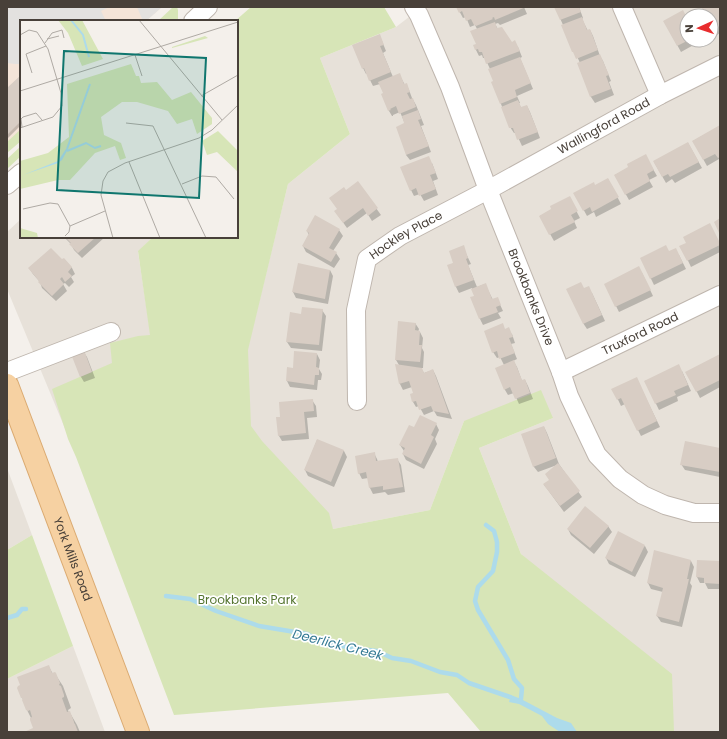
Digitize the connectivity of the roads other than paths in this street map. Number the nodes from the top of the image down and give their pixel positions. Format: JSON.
{"nodes":[{"id":1,"x":414,"y":7,"type":"edge"},
{"id":2,"x":622,"y":7,"type":"edge"},
{"id":3,"x":720,"y":65,"type":"edge"},
{"id":4,"x":660,"y":95,"type":"junction"},
{"id":5,"x":20,"y":174,"type":"edge"},
{"id":6,"x":7,"y":186,"type":"edge"},
{"id":7,"x":488,"y":190,"type":"junction"},
{"id":8,"x":720,"y":295,"type":"edge"},
{"id":9,"x":111,"y":332,"type":"dead end"},
{"id":10,"x":7,"y":372,"type":"edge"},
{"id":11,"x":561,"y":372,"type":"junction"},
{"id":12,"x":7,"y":385,"type":"edge"},
{"id":13,"x":357,"y":401,"type":"dead end"},
{"id":14,"x":720,"y":513,"type":"edge"},
{"id":15,"x":138,"y":732,"type":"edge"}],
"edges":[{"from":1,"to":7,"type":"street","name":"Brookbanks Drive"},
{"from":2,"to":4,"type":"street"},
{"from":3,"to":4,"type":"street","name":"Wallingford Road"},
{"from":4,"to":7,"type":"street","name":"Wallingford Road"},
{"from":5,"to":6,"type":"street"},
{"from":7,"to":11,"type":"street","name":"Brookbanks Drive"},
{"from":7,"to":13,"type":"street","name":"Hockley Place"},
{"from":8,"to":11,"type":"street","name":"Truxford Road"},
{"from":9,"to":10,"type":"street"},
{"from":11,"to":14,"type":"street","name":"Brookbanks Drive"},
{"from":12,"to":15,"type":"main road","name":"York Mills Road"}]}
